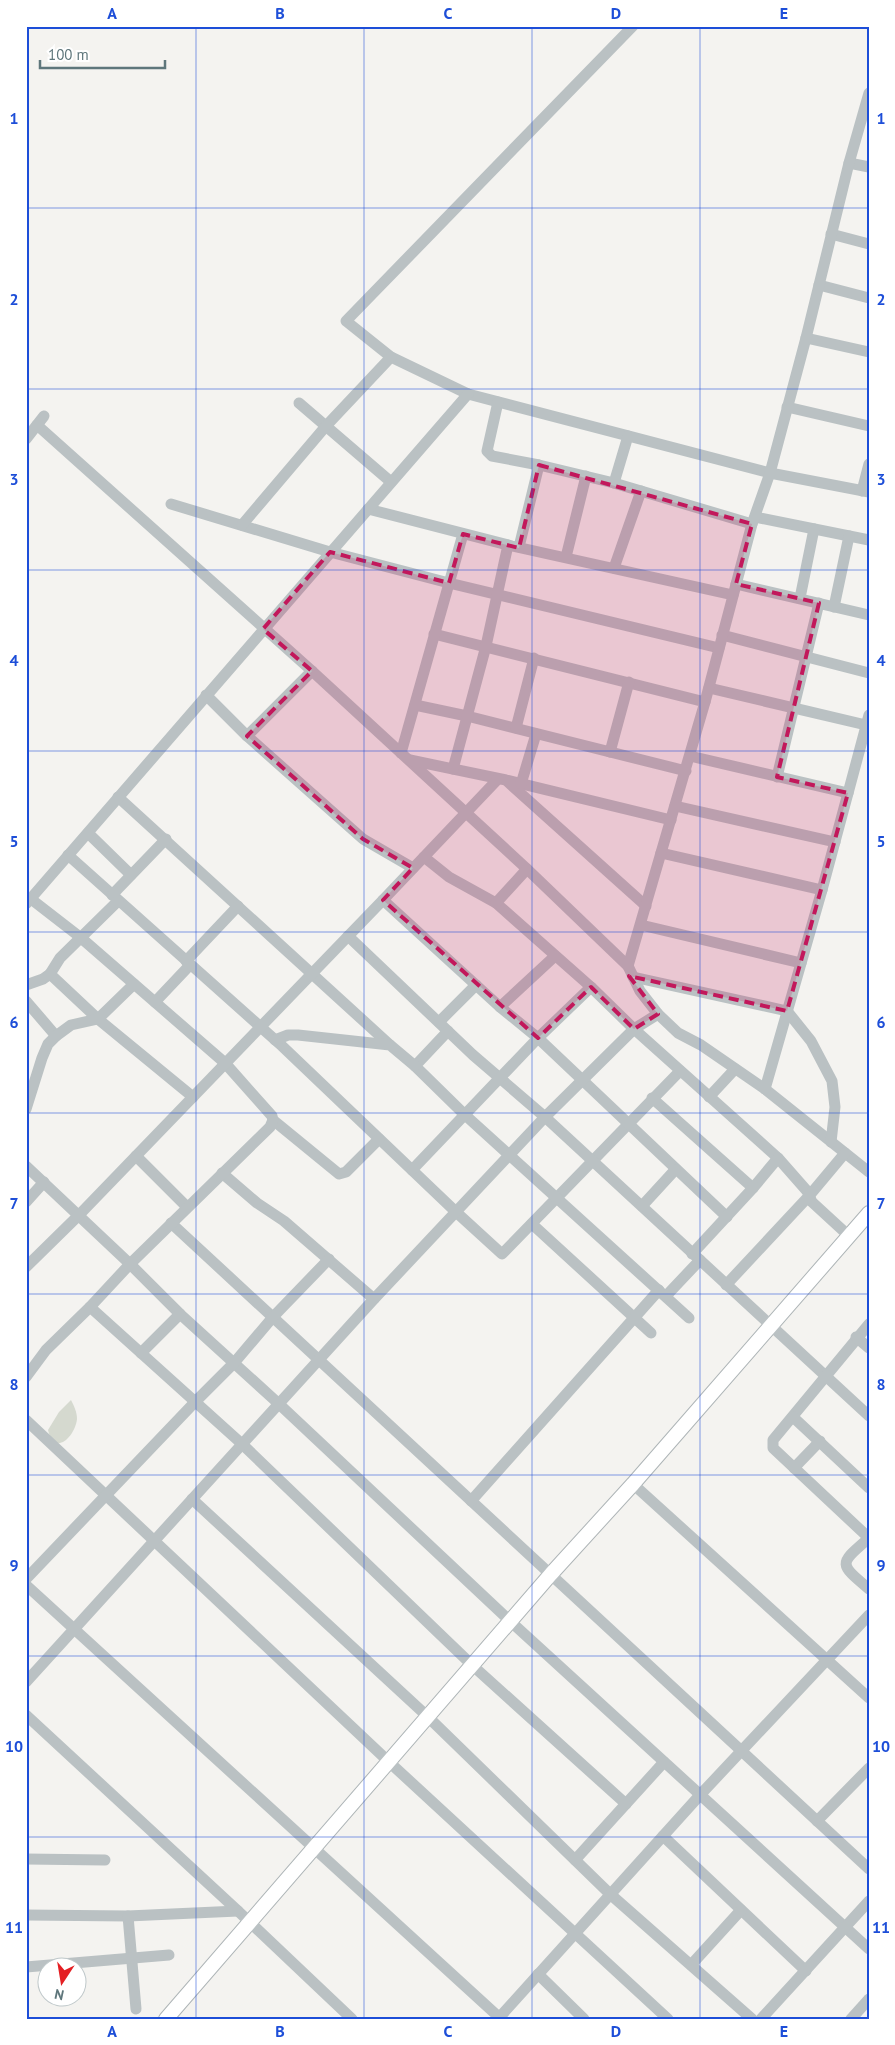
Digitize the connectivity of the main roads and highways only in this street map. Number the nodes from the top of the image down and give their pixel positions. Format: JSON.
{"nodes":[{"id":1,"x":869,"y":1213,"type":"edge"},
{"id":2,"x":166,"y":2019,"type":"edge"}],
"edges":[{"from":1,"to":2,"type":"main road"}]}
